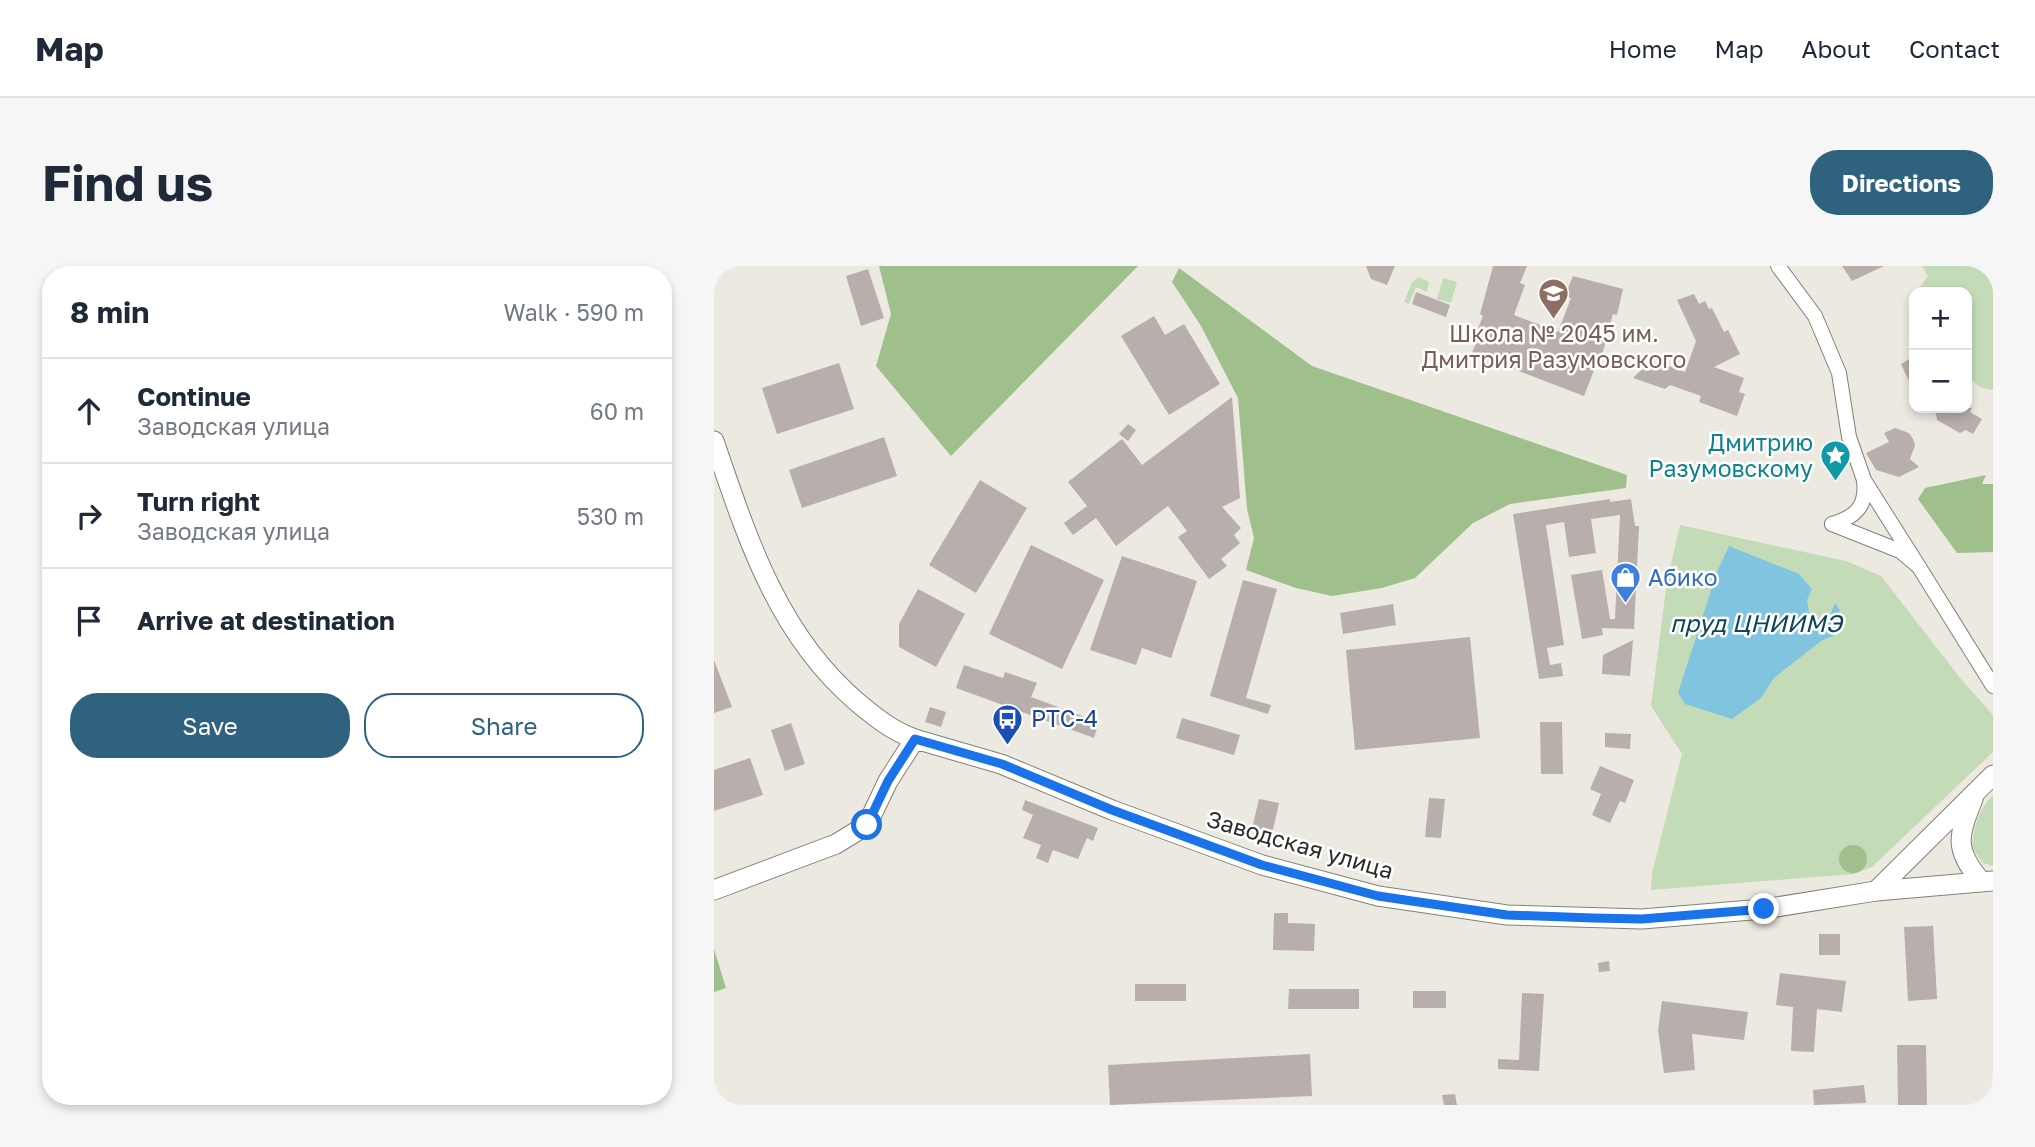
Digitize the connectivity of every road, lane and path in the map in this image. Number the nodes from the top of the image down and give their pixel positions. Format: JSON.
{"nodes":[{"id":1,"x":1778,"y":266,"type":"edge"},
{"id":2,"x":714,"y":441,"type":"edge"},
{"id":3,"x":1864,"y":480,"type":"junction"},
{"id":4,"x":1919,"y":567,"type":"junction"},
{"id":5,"x":1993,"y":686,"type":"edge"},
{"id":6,"x":915,"y":739,"type":"junction"},
{"id":7,"x":1993,"y":775,"type":"edge"},
{"id":8,"x":1974,"y":795,"type":"junction"},
{"id":9,"x":1987,"y":880,"type":"edge"},
{"id":10,"x":714,"y":890,"type":"edge"},
{"id":11,"x":1876,"y":891,"type":"junction"}],
"edges":[{"from":1,"to":3,"type":"street"},
{"from":2,"to":6,"type":"street","name":"Заводская улица"},
{"from":3,"to":4,"type":"street"},
{"from":3,"to":4,"type":"street"},
{"from":4,"to":5,"type":"street"},
{"from":6,"to":10,"type":"street"},
{"from":6,"to":11,"type":"street","name":"Заводская улица"},
{"from":7,"to":8,"type":"street"},
{"from":8,"to":9,"type":"street"},
{"from":8,"to":11,"type":"street"},
{"from":9,"to":11,"type":"street","name":"Заводская улица"}]}
